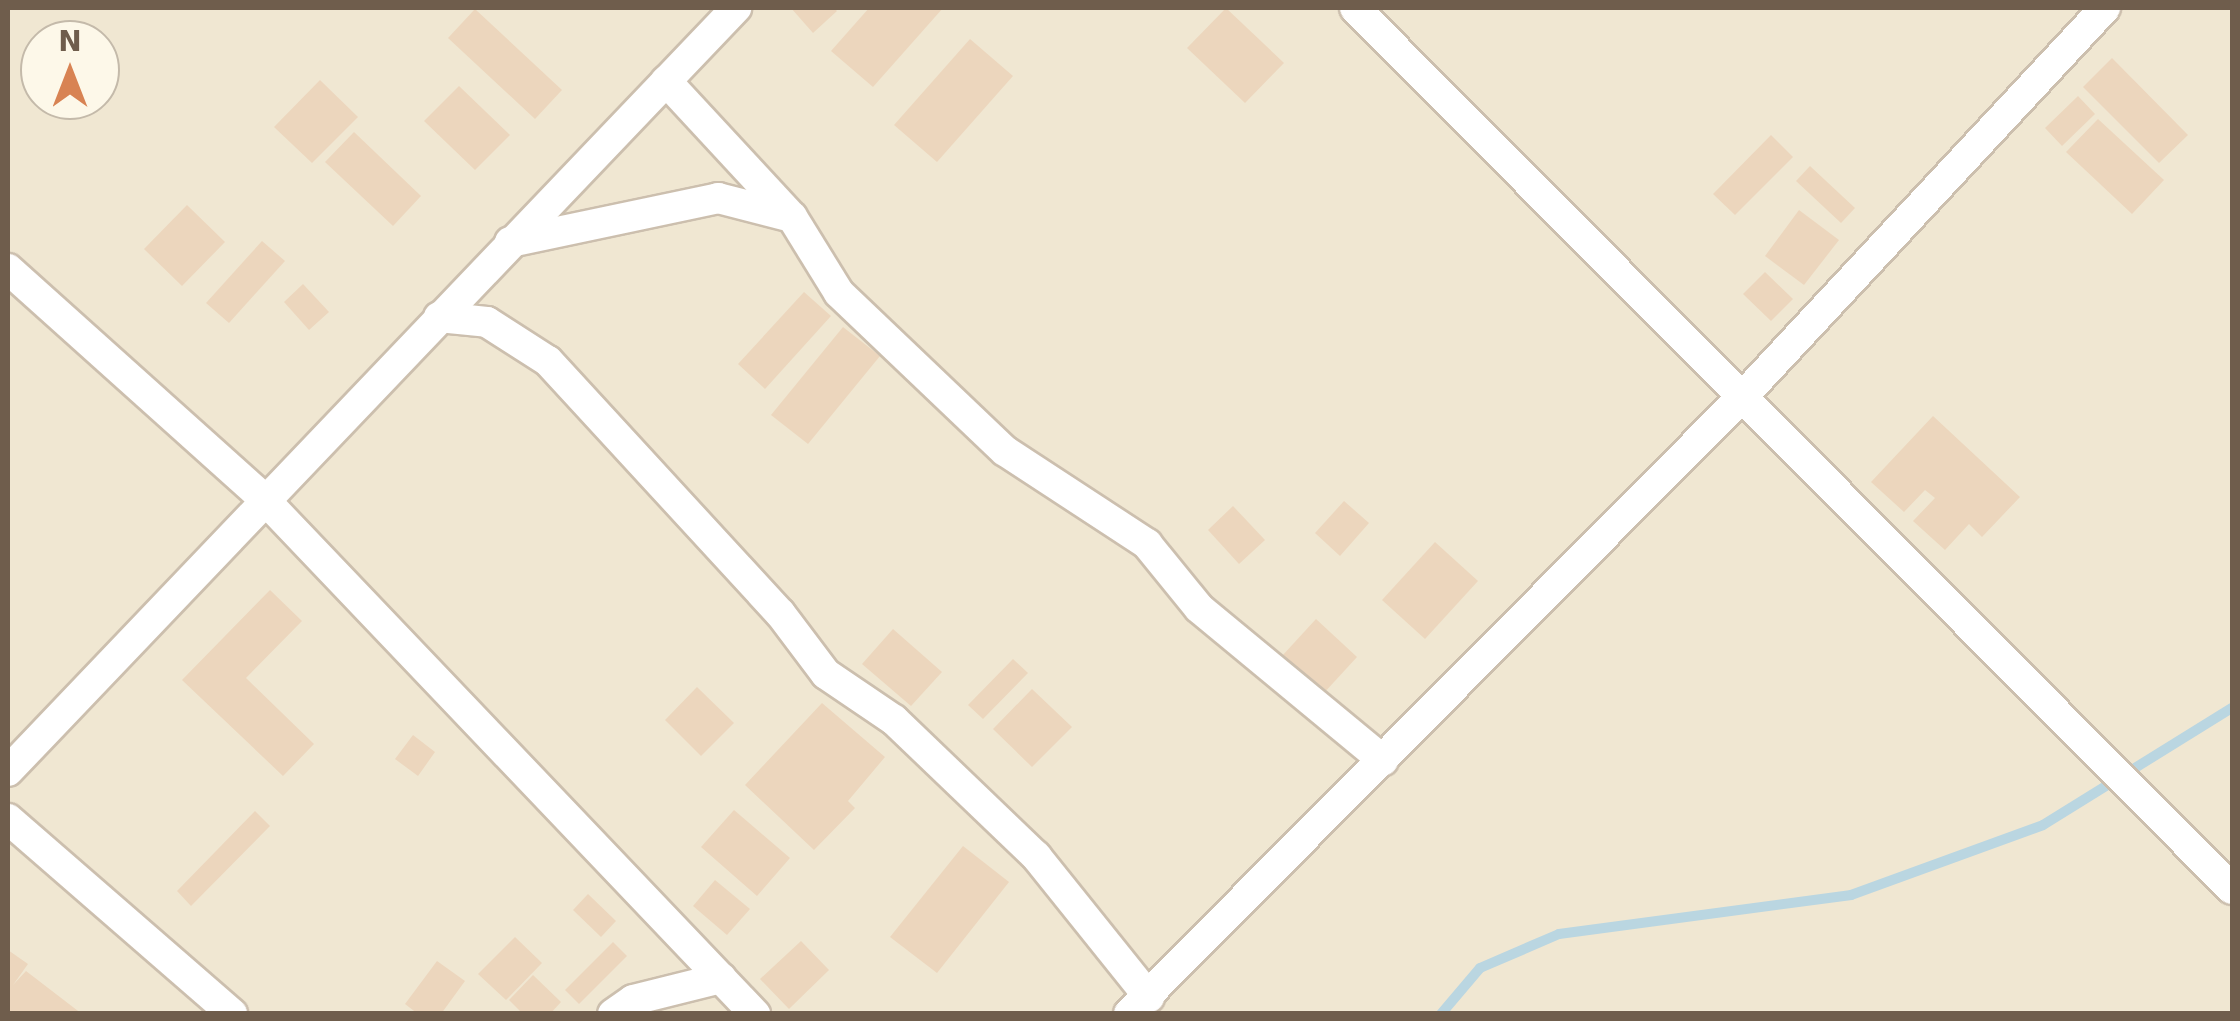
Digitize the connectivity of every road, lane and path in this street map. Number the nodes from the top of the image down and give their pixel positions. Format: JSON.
{"nodes":[{"id":1,"x":736,"y":8,"type":"edge"},
{"id":2,"x":1355,"y":8,"type":"edge"},
{"id":3,"x":2105,"y":8,"type":"edge"},
{"id":4,"x":666,"y":80,"type":"junction"},
{"id":5,"x":792,"y":217,"type":"junction"},
{"id":6,"x":510,"y":242,"type":"junction"},
{"id":7,"x":8,"y":269,"type":"edge"},
{"id":8,"x":438,"y":317,"type":"junction"},
{"id":9,"x":1745,"y":394,"type":"junction"},
{"id":10,"x":264,"y":498,"type":"junction"},
{"id":11,"x":1382,"y":760,"type":"junction"},
{"id":12,"x":8,"y":771,"type":"edge"},
{"id":13,"x":8,"y":819,"type":"edge"},
{"id":14,"x":2232,"y":888,"type":"edge"},
{"id":15,"x":720,"y":978,"type":"junction"},
{"id":16,"x":1139,"y":1005,"type":"edge"},
{"id":17,"x":232,"y":1014,"type":"edge"},
{"id":18,"x":614,"y":1014,"type":"edge"},
{"id":19,"x":755,"y":1014,"type":"edge"}],
"edges":[{"from":1,"to":4,"type":"street"},
{"from":2,"to":9,"type":"street"},
{"from":3,"to":9,"type":"street"},
{"from":4,"to":5,"type":"street"},
{"from":4,"to":6,"type":"street"},
{"from":5,"to":6,"type":"street"},
{"from":5,"to":11,"type":"street"},
{"from":6,"to":8,"type":"street"},
{"from":7,"to":10,"type":"street"},
{"from":8,"to":10,"type":"street"},
{"from":8,"to":16,"type":"street"},
{"from":9,"to":11,"type":"street"},
{"from":9,"to":14,"type":"street"},
{"from":10,"to":12,"type":"street"},
{"from":10,"to":15,"type":"street"},
{"from":11,"to":16,"type":"street"},
{"from":13,"to":17,"type":"street"},
{"from":15,"to":18,"type":"street"},
{"from":15,"to":19,"type":"street"}]}
